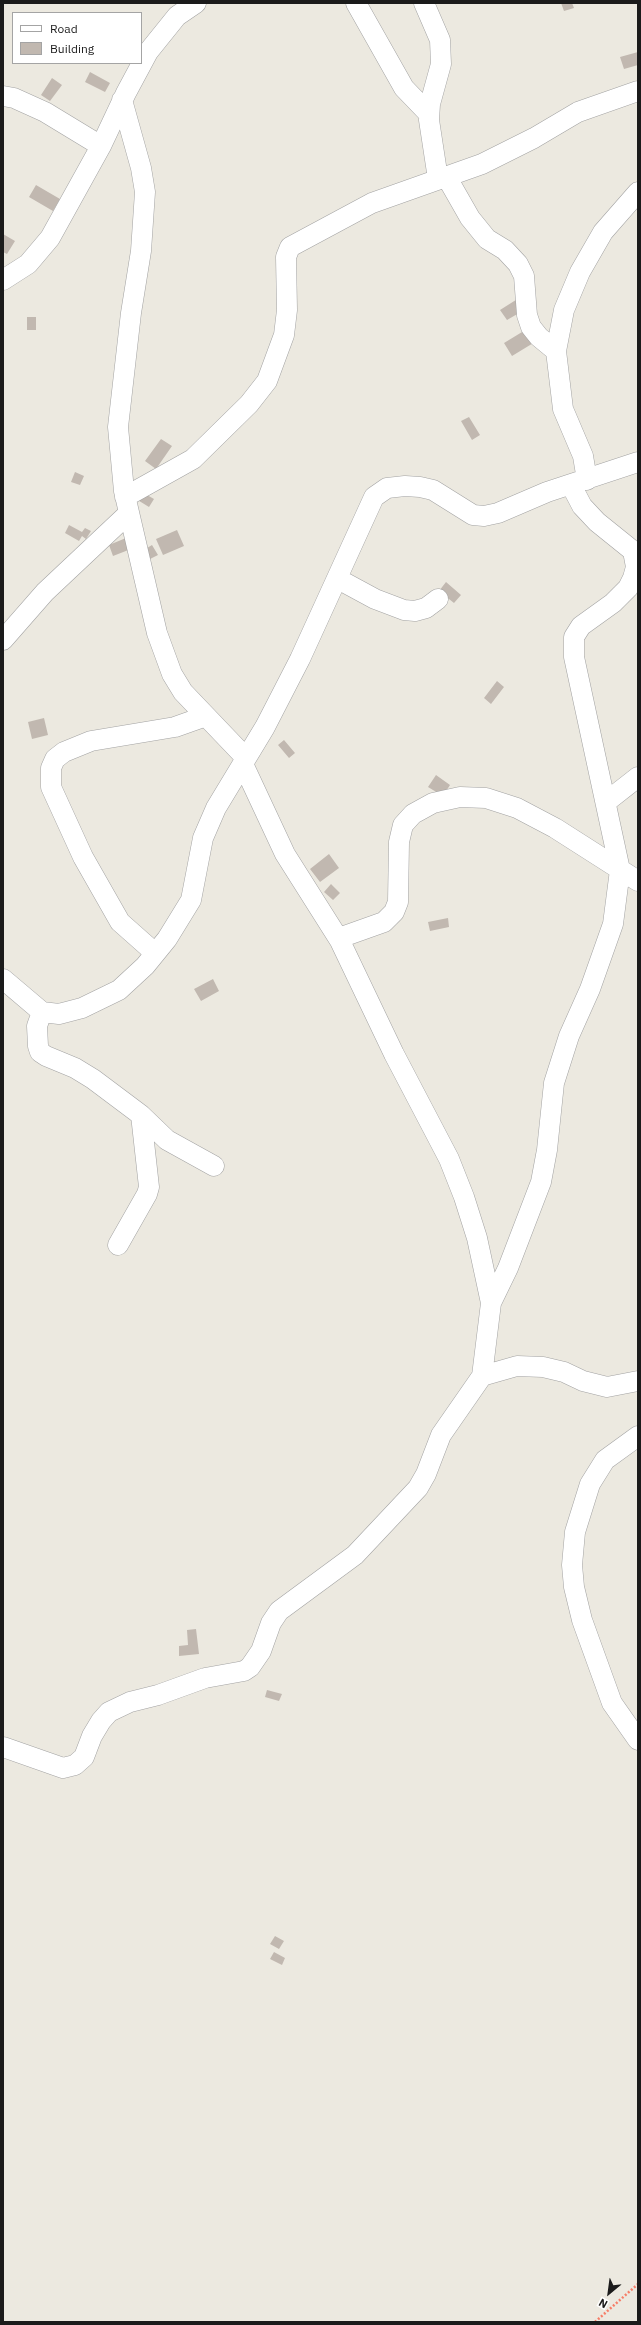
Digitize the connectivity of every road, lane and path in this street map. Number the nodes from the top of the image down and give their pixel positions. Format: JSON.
{"nodes":[{"id":1,"x":196,"y":3,"type":"edge"},
{"id":2,"x":356,"y":3,"type":"edge"},
{"id":3,"x":424,"y":3,"type":"edge"},
{"id":4,"x":175,"y":10,"type":"edge"},
{"id":5,"x":142,"y":63,"type":"edge"},
{"id":6,"x":142,"y":64,"type":"edge"},
{"id":7,"x":638,"y":91,"type":"edge"},
{"id":8,"x":3,"y":96,"type":"edge"},
{"id":9,"x":122,"y":100,"type":"junction"},
{"id":10,"x":429,"y":114,"type":"junction"},
{"id":11,"x":101,"y":146,"type":"junction"},
{"id":12,"x":442,"y":177,"type":"junction"},
{"id":13,"x":638,"y":192,"type":"edge"},
{"id":14,"x":3,"y":280,"type":"edge"},
{"id":15,"x":556,"y":351,"type":"junction"},
{"id":16,"x":638,"y":462,"type":"edge"},
{"id":17,"x":579,"y":482,"type":"junction"},
{"id":18,"x":127,"y":505,"type":"junction"},
{"id":19,"x":338,"y":579,"type":"junction"},
{"id":20,"x":438,"y":598,"type":"dead end"},
{"id":21,"x":3,"y":640,"type":"edge"},
{"id":22,"x":206,"y":716,"type":"junction"},
{"id":23,"x":244,"y":761,"type":"junction"},
{"id":24,"x":638,"y":777,"type":"edge"},
{"id":25,"x":606,"y":802,"type":"junction"},
{"id":26,"x":620,"y":870,"type":"junction"},
{"id":27,"x":638,"y":881,"type":"edge"},
{"id":28,"x":338,"y":938,"type":"junction"},
{"id":29,"x":156,"y":953,"type":"junction"},
{"id":30,"x":3,"y":979,"type":"edge"},
{"id":31,"x":42,"y":1012,"type":"junction"},
{"id":32,"x":141,"y":1115,"type":"junction"},
{"id":33,"x":214,"y":1166,"type":"dead end"},
{"id":34,"x":118,"y":1245,"type":"dead end"},
{"id":35,"x":491,"y":1303,"type":"junction"},
{"id":36,"x":482,"y":1376,"type":"junction"},
{"id":37,"x":638,"y":1381,"type":"edge"},
{"id":38,"x":638,"y":1436,"type":"edge"},
{"id":39,"x":638,"y":1740,"type":"edge"},
{"id":40,"x":3,"y":1747,"type":"edge"},
{"id":41,"x":638,"y":2284,"type":"edge"},
{"id":42,"x":595,"y":2322,"type":"edge"}],
"edges":[{"from":1,"to":4,"type":"street"},
{"from":2,"to":10,"type":"street"},
{"from":3,"to":10,"type":"street"},
{"from":4,"to":5,"type":"street"},
{"from":6,"to":9,"type":"street"},
{"from":7,"to":12,"type":"street"},
{"from":8,"to":11,"type":"street"},
{"from":9,"to":11,"type":"street"},
{"from":9,"to":18,"type":"street"},
{"from":10,"to":12,"type":"street"},
{"from":11,"to":14,"type":"street"},
{"from":12,"to":15,"type":"street"},
{"from":12,"to":18,"type":"street"},
{"from":13,"to":15,"type":"street"},
{"from":15,"to":17,"type":"street"},
{"from":16,"to":17,"type":"street"},
{"from":17,"to":19,"type":"street"},
{"from":17,"to":25,"type":"street"},
{"from":18,"to":21,"type":"street"},
{"from":18,"to":22,"type":"street"},
{"from":19,"to":20,"type":"street"},
{"from":19,"to":23,"type":"street"},
{"from":22,"to":23,"type":"street"},
{"from":22,"to":29,"type":"street"},
{"from":23,"to":28,"type":"street"},
{"from":23,"to":29,"type":"street"},
{"from":24,"to":25,"type":"street"},
{"from":25,"to":26,"type":"street"},
{"from":26,"to":27,"type":"street"},
{"from":26,"to":28,"type":"street"},
{"from":26,"to":35,"type":"street"},
{"from":28,"to":35,"type":"street"},
{"from":29,"to":31,"type":"street"},
{"from":30,"to":31,"type":"street"},
{"from":31,"to":32,"type":"street"},
{"from":32,"to":33,"type":"street"},
{"from":32,"to":34,"type":"street"},
{"from":35,"to":36,"type":"street"},
{"from":36,"to":37,"type":"street"},
{"from":36,"to":40,"type":"street"},
{"from":38,"to":39,"type":"street"},
{"from":41,"to":42,"type":"path"}]}
